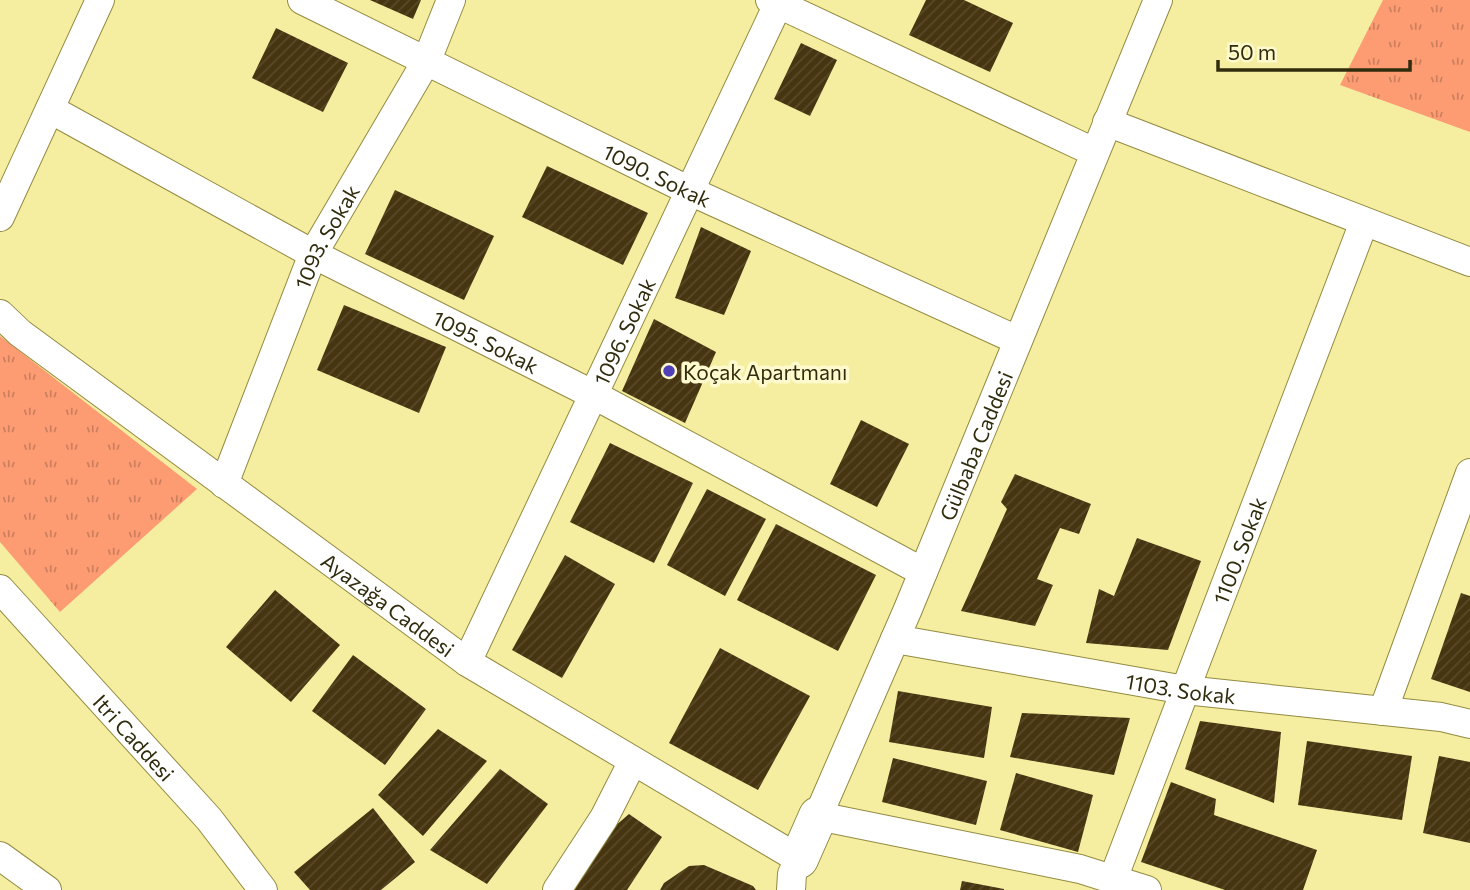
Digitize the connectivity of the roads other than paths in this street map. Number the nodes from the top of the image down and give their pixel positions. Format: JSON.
{"nodes":[{"id":1,"x":100,"y":0,"type":"edge"},
{"id":2,"x":302,"y":0,"type":"edge"},
{"id":3,"x":451,"y":0,"type":"edge"},
{"id":4,"x":1158,"y":0,"type":"edge"},
{"id":5,"x":776,"y":1,"type":"edge"},
{"id":6,"x":428,"y":60,"type":"junction"},
{"id":7,"x":50,"y":110,"type":"junction"},
{"id":8,"x":1107,"y":122,"type":"junction"},
{"id":9,"x":1094,"y":152,"type":"junction"},
{"id":10,"x":690,"y":191,"type":"junction"},
{"id":11,"x":0,"y":217,"type":"edge"},
{"id":12,"x":1364,"y":222,"type":"junction"},
{"id":13,"x":313,"y":254,"type":"junction"},
{"id":14,"x":1468,"y":258,"type":"edge"},
{"id":15,"x":0,"y":314,"type":"edge"},
{"id":16,"x":1017,"y":340,"type":"junction"},
{"id":17,"x":594,"y":395,"type":"junction"},
{"id":18,"x":1470,"y":473,"type":"edge"},
{"id":19,"x":224,"y":484,"type":"junction"},
{"id":20,"x":923,"y":572,"type":"junction"},
{"id":21,"x":0,"y":589,"type":"edge"},
{"id":22,"x":894,"y":639,"type":"junction"},
{"id":23,"x":467,"y":662,"type":"junction"},
{"id":24,"x":1185,"y":690,"type":"junction"},
{"id":25,"x":1383,"y":712,"type":"junction"},
{"id":26,"x":1470,"y":724,"type":"edge"},
{"id":27,"x":633,"y":761,"type":"junction"},
{"id":28,"x":818,"y":816,"type":"junction"},
{"id":29,"x":0,"y":856,"type":"edge"},
{"id":30,"x":795,"y":875,"type":"edge"},
{"id":31,"x":1113,"y":879,"type":"junction"},
{"id":32,"x":47,"y":890,"type":"edge"},
{"id":33,"x":263,"y":890,"type":"edge"},
{"id":34,"x":556,"y":890,"type":"edge"},
{"id":35,"x":1147,"y":890,"type":"edge"}],
"edges":[{"from":1,"to":7,"type":"street"},
{"from":2,"to":6,"type":"street","name":"1090. Sokak"},
{"from":3,"to":6,"type":"street","name":"1093. Sokak"},
{"from":4,"to":8,"type":"street","name":"Gülbaba Caddesi"},
{"from":5,"to":9,"type":"street"},
{"from":5,"to":10,"type":"street","name":"1096. Sokak"},
{"from":6,"to":10,"type":"street","name":"1090. Sokak"},
{"from":6,"to":13,"type":"street","name":"1093. Sokak"},
{"from":7,"to":11,"type":"street"},
{"from":7,"to":13,"type":"street","name":"1095. Sokak"},
{"from":8,"to":9,"type":"street","name":"Gülbaba Caddesi"},
{"from":8,"to":12,"type":"street"},
{"from":9,"to":16,"type":"street","name":"Gülbaba Caddesi"},
{"from":10,"to":16,"type":"street","name":"1090. Sokak"},
{"from":10,"to":17,"type":"street","name":"1096. Sokak"},
{"from":12,"to":14,"type":"street"},
{"from":12,"to":24,"type":"street","name":"1100. Sokak"},
{"from":13,"to":17,"type":"street","name":"1095. Sokak"},
{"from":13,"to":19,"type":"street","name":"1093. Sokak"},
{"from":15,"to":19,"type":"street","name":"Ayazağa Caddesi"},
{"from":16,"to":20,"type":"street","name":"Gülbaba Caddesi"},
{"from":17,"to":20,"type":"street","name":"1095. Sokak"},
{"from":17,"to":23,"type":"street","name":"1096. Sokak"},
{"from":18,"to":25,"type":"street"},
{"from":19,"to":23,"type":"street","name":"Ayazağa Caddesi"},
{"from":20,"to":22,"type":"street","name":"Gülbaba Caddesi"},
{"from":21,"to":33,"type":"street","name":"Itri Caddesi"},
{"from":22,"to":24,"type":"street","name":"1103. Sokak"},
{"from":22,"to":28,"type":"street","name":"Gülbaba Caddesi"},
{"from":23,"to":27,"type":"street","name":"Ayazağa Caddesi"},
{"from":24,"to":25,"type":"street","name":"1103. Sokak"},
{"from":24,"to":31,"type":"street","name":"1100. Sokak"},
{"from":25,"to":26,"type":"street","name":"1103. Sokak"},
{"from":27,"to":30,"type":"street","name":"Ayazağa Caddesi"},
{"from":27,"to":34,"type":"street"},
{"from":28,"to":30,"type":"street","name":"Gülbaba Caddesi"},
{"from":28,"to":31,"type":"street"},
{"from":29,"to":32,"type":"street"},
{"from":31,"to":35,"type":"street"}]}
